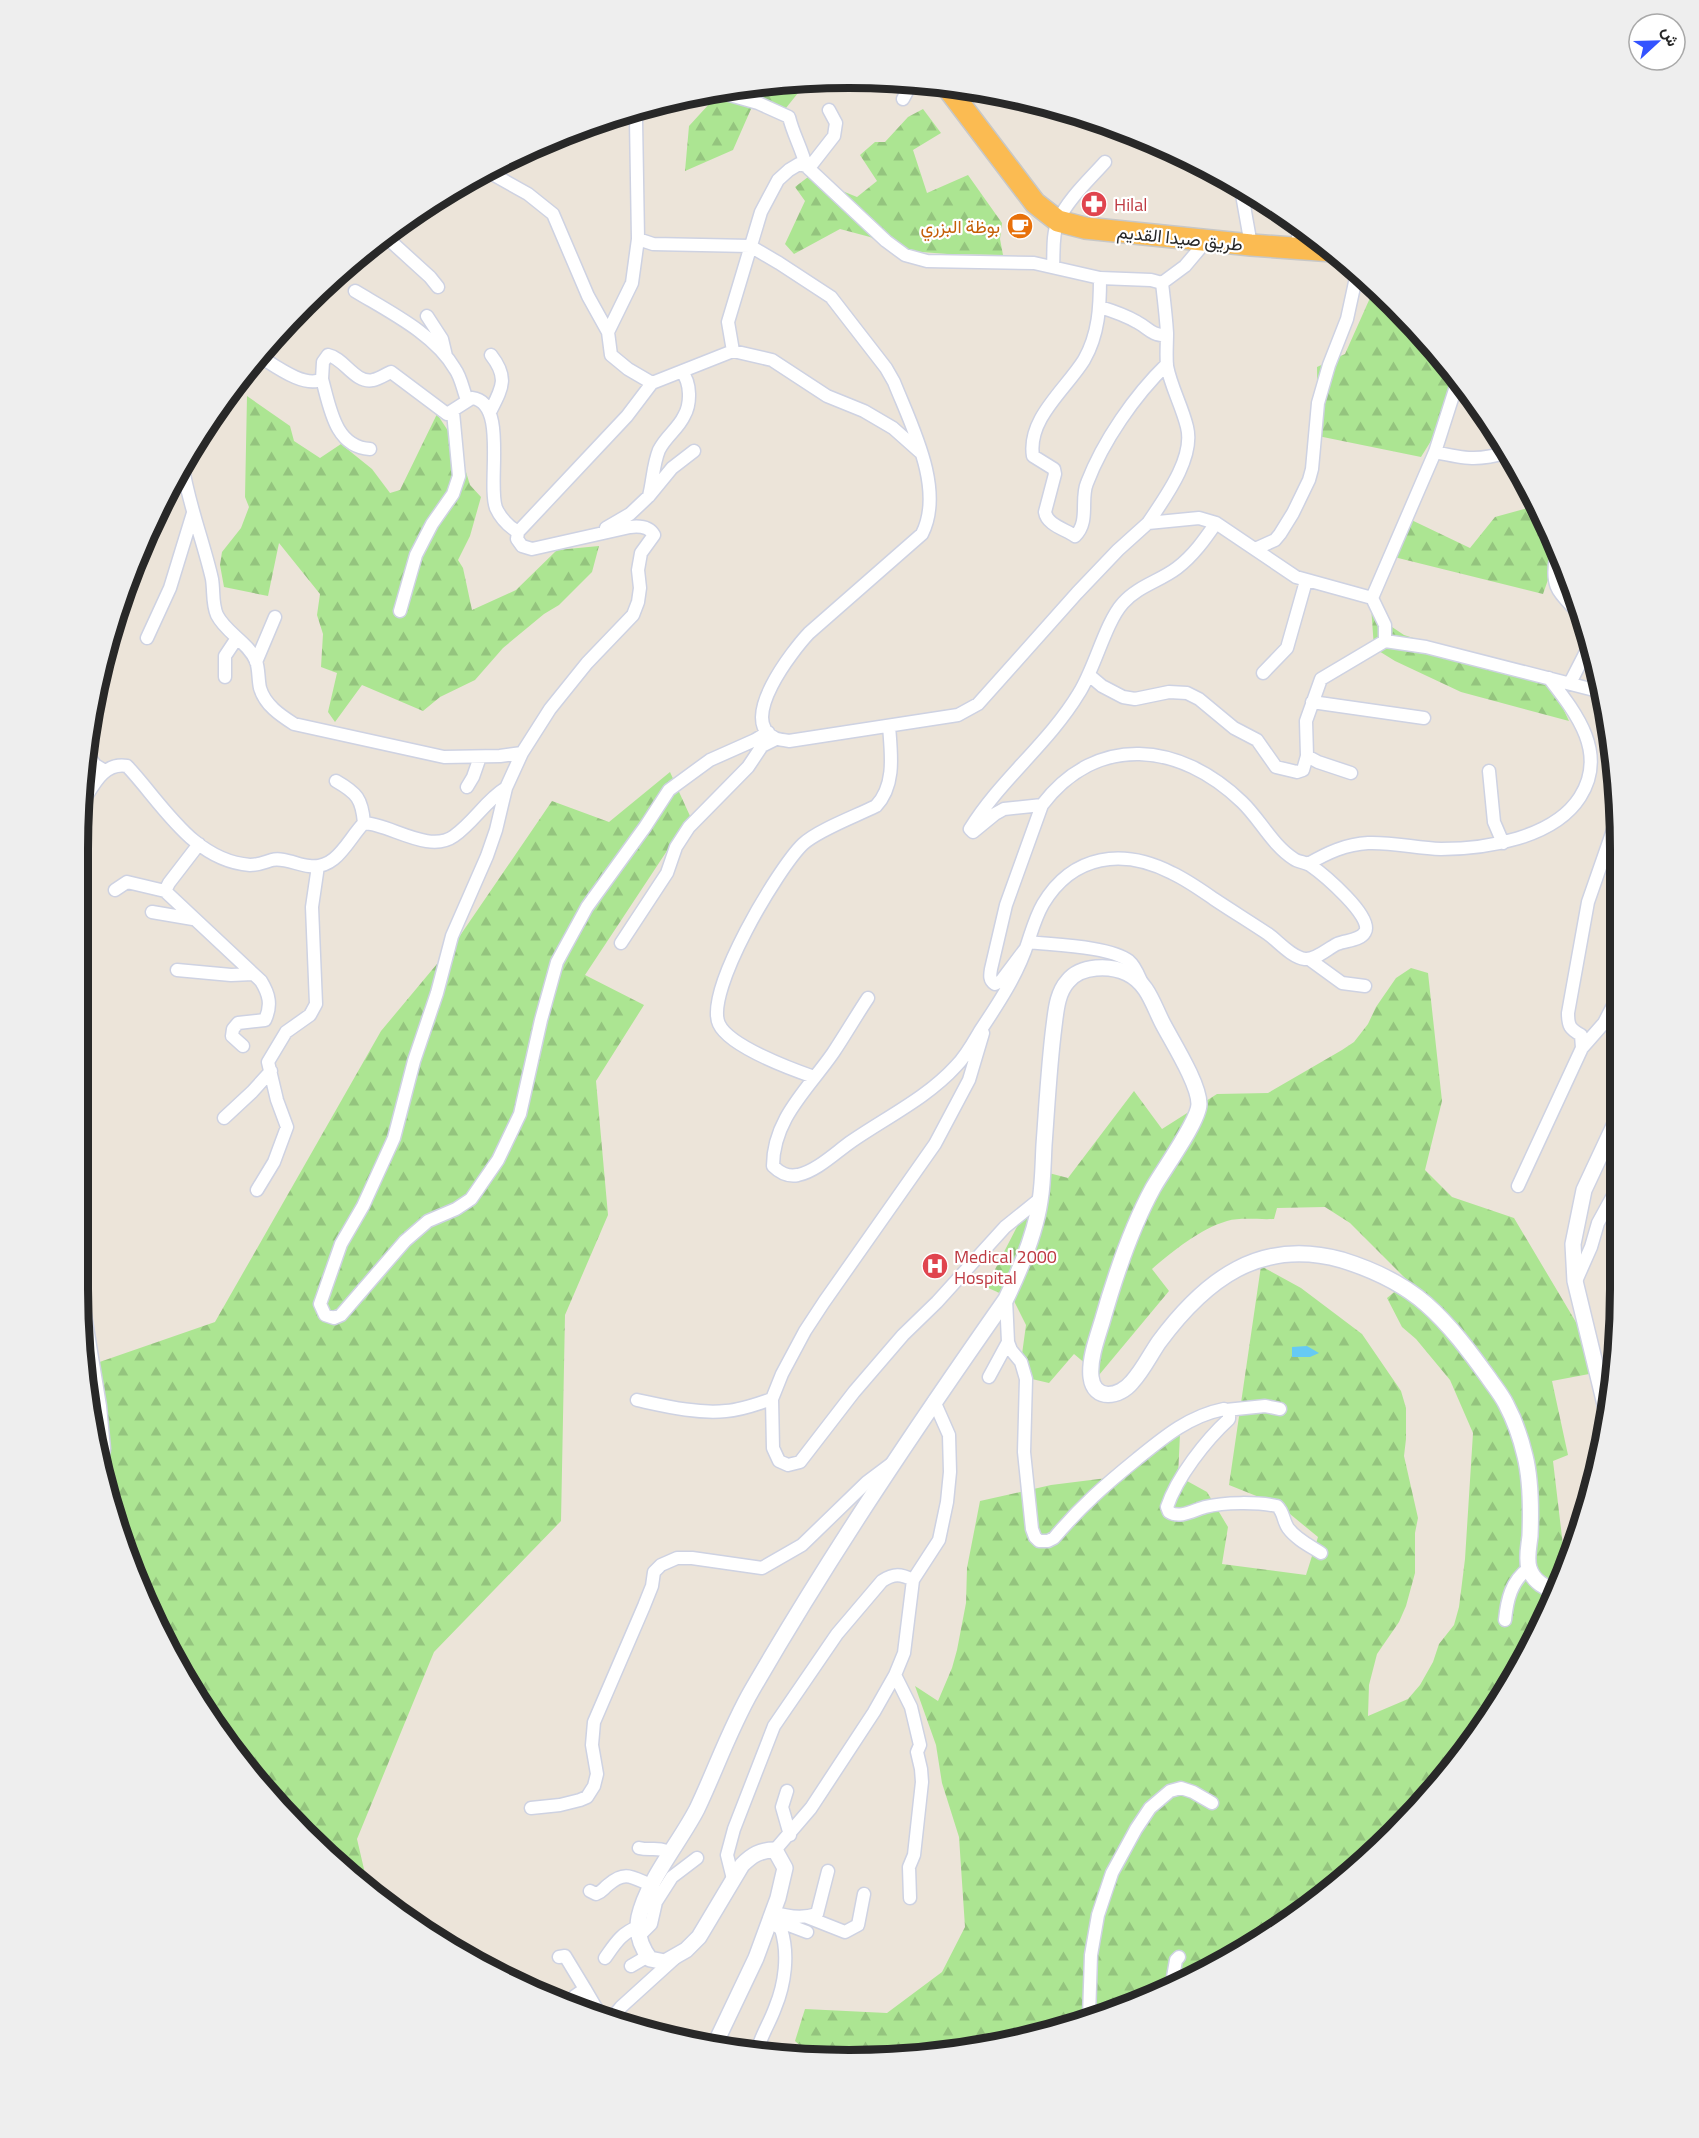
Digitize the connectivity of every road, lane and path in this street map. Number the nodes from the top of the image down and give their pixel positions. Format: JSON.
{"nodes":[{"id":1,"x":907,"y":91,"type":"edge"},
{"id":2,"x":954,"y":96,"type":"edge"},
{"id":3,"x":737,"y":97,"type":"edge"},
{"id":4,"x":903,"y":99,"type":"dead end"},
{"id":5,"x":829,"y":110,"type":"dead end"},
{"id":6,"x":635,"y":120,"type":"edge"},
{"id":7,"x":1105,"y":162,"type":"dead end"},
{"id":8,"x":808,"y":167,"type":"junction"},
{"id":9,"x":496,"y":176,"type":"edge"},
{"id":10,"x":1243,"y":198,"type":"edge"},
{"id":11,"x":1058,"y":221,"type":"junction"},
{"id":12,"x":638,"y":239,"type":"junction"},
{"id":13,"x":1207,"y":240,"type":"junction"},
{"id":14,"x":392,"y":242,"type":"edge"},
{"id":15,"x":1251,"y":245,"type":"junction"},
{"id":16,"x":1308,"y":245,"type":"edge"},
{"id":17,"x":750,"y":246,"type":"junction"},
{"id":18,"x":1053,"y":267,"type":"junction"},
{"id":19,"x":1100,"y":278,"type":"junction"},
{"id":20,"x":1355,"y":281,"type":"edge"},
{"id":21,"x":1162,"y":283,"type":"junction"},
{"id":22,"x":438,"y":287,"type":"dead end"},
{"id":23,"x":355,"y":291,"type":"dead end"},
{"id":24,"x":1100,"y":308,"type":"junction"},
{"id":25,"x":428,"y":316,"type":"dead end"},
{"id":26,"x":608,"y":332,"type":"junction"},
{"id":27,"x":1167,"y":336,"type":"junction"},
{"id":28,"x":734,"y":351,"type":"junction"},
{"id":29,"x":491,"y":355,"type":"dead end"},
{"id":30,"x":446,"y":357,"type":"junction"},
{"id":31,"x":267,"y":360,"type":"edge"},
{"id":32,"x":1167,"y":364,"type":"junction"},
{"id":33,"x":682,"y":372,"type":"junction"},
{"id":34,"x":322,"y":380,"type":"junction"},
{"id":35,"x":652,"y":384,"type":"junction"},
{"id":36,"x":1455,"y":389,"type":"edge"},
{"id":37,"x":466,"y":400,"type":"junction"},
{"id":38,"x":453,"y":412,"type":"junction"},
{"id":39,"x":489,"y":412,"type":"junction"},
{"id":40,"x":370,"y":449,"type":"dead end"},
{"id":41,"x":694,"y":451,"type":"dead end"},
{"id":42,"x":1435,"y":452,"type":"junction"},
{"id":43,"x":921,"y":453,"type":"junction"},
{"id":44,"x":1500,"y":455,"type":"edge"},
{"id":45,"x":185,"y":478,"type":"edge"},
{"id":46,"x":650,"y":495,"type":"junction"},
{"id":47,"x":193,"y":513,"type":"junction"},
{"id":48,"x":1148,"y":523,"type":"junction"},
{"id":49,"x":1216,"y":523,"type":"junction"},
{"id":50,"x":518,"y":532,"type":"junction"},
{"id":51,"x":594,"y":534,"type":"junction"},
{"id":52,"x":1255,"y":549,"type":"junction"},
{"id":53,"x":1555,"y":564,"type":"edge"},
{"id":54,"x":1306,"y":581,"type":"junction"},
{"id":55,"x":1372,"y":598,"type":"junction"},
{"id":56,"x":1570,"y":604,"type":"edge"},
{"id":57,"x":400,"y":611,"type":"dead end"},
{"id":58,"x":275,"y":617,"type":"dead end"},
{"id":59,"x":147,"y":638,"type":"dead end"},
{"id":60,"x":237,"y":638,"type":"junction"},
{"id":61,"x":1385,"y":641,"type":"junction"},
{"id":62,"x":1585,"y":654,"type":"edge"},
{"id":63,"x":256,"y":662,"type":"junction"},
{"id":64,"x":1263,"y":673,"type":"dead end"},
{"id":65,"x":1089,"y":675,"type":"junction"},
{"id":66,"x":225,"y":677,"type":"dead end"},
{"id":67,"x":1550,"y":678,"type":"junction"},
{"id":68,"x":1570,"y":683,"type":"junction"},
{"id":69,"x":1593,"y":690,"type":"edge"},
{"id":70,"x":1312,"y":702,"type":"junction"},
{"id":71,"x":1424,"y":718,"type":"dead end"},
{"id":72,"x":889,"y":726,"type":"junction"},
{"id":73,"x":772,"y":735,"type":"junction"},
{"id":74,"x":522,"y":753,"type":"junction"},
{"id":75,"x":1307,"y":756,"type":"junction"},
{"id":76,"x":480,"y":757,"type":"junction"},
{"id":77,"x":94,"y":763,"type":"edge"},
{"id":78,"x":105,"y":771,"type":"junction"},
{"id":79,"x":1489,"y":771,"type":"dead end"},
{"id":80,"x":1351,"y":773,"type":"dead end"},
{"id":81,"x":336,"y":781,"type":"dead end"},
{"id":82,"x":467,"y":787,"type":"dead end"},
{"id":83,"x":506,"y":789,"type":"junction"},
{"id":84,"x":91,"y":791,"type":"edge"},
{"id":85,"x":1041,"y":805,"type":"junction"},
{"id":86,"x":364,"y":823,"type":"junction"},
{"id":87,"x":1610,"y":839,"type":"edge"},
{"id":88,"x":1503,"y":843,"type":"junction"},
{"id":89,"x":199,"y":844,"type":"junction"},
{"id":90,"x":1308,"y":864,"type":"junction"},
{"id":91,"x":318,"y":866,"type":"junction"},
{"id":92,"x":115,"y":890,"type":"dead end"},
{"id":93,"x":165,"y":891,"type":"junction"},
{"id":94,"x":152,"y":912,"type":"dead end"},
{"id":95,"x":193,"y":919,"type":"junction"},
{"id":96,"x":621,"y":944,"type":"dead end"},
{"id":97,"x":1027,"y":945,"type":"junction"},
{"id":98,"x":1309,"y":959,"type":"junction"},
{"id":99,"x":177,"y":970,"type":"dead end"},
{"id":100,"x":253,"y":974,"type":"junction"},
{"id":101,"x":1141,"y":981,"type":"junction"},
{"id":102,"x":1365,"y":986,"type":"dead end"},
{"id":103,"x":868,"y":998,"type":"dead end"},
{"id":104,"x":1610,"y":1011,"type":"edge"},
{"id":105,"x":985,"y":1023,"type":"junction"},
{"id":106,"x":243,"y":1046,"type":"dead end"},
{"id":107,"x":1582,"y":1048,"type":"junction"},
{"id":108,"x":271,"y":1071,"type":"junction"},
{"id":109,"x":814,"y":1077,"type":"junction"},
{"id":110,"x":224,"y":1118,"type":"dead end"},
{"id":111,"x":1610,"y":1135,"type":"edge"},
{"id":112,"x":1518,"y":1186,"type":"dead end"},
{"id":113,"x":257,"y":1190,"type":"dead end"},
{"id":114,"x":1041,"y":1198,"type":"junction"},
{"id":115,"x":1610,"y":1201,"type":"edge"},
{"id":116,"x":1575,"y":1281,"type":"junction"},
{"id":117,"x":1006,"y":1299,"type":"junction"},
{"id":118,"x":1008,"y":1342,"type":"junction"},
{"id":119,"x":93,"y":1369,"type":"edge"},
{"id":120,"x":989,"y":1377,"type":"dead end"},
{"id":121,"x":1603,"y":1395,"type":"edge"},
{"id":122,"x":772,"y":1399,"type":"junction"},
{"id":123,"x":637,"y":1400,"type":"dead end"},
{"id":124,"x":934,"y":1401,"type":"junction"},
{"id":125,"x":1280,"y":1409,"type":"dead end"},
{"id":126,"x":1226,"y":1410,"type":"junction"},
{"id":127,"x":101,"y":1427,"type":"edge"},
{"id":128,"x":896,"y":1460,"type":"junction"},
{"id":129,"x":1321,"y":1553,"type":"dead end"},
{"id":130,"x":1529,"y":1568,"type":"junction"},
{"id":131,"x":913,"y":1580,"type":"junction"},
{"id":132,"x":1549,"y":1588,"type":"edge"},
{"id":133,"x":1505,"y":1620,"type":"dead end"},
{"id":134,"x":895,"y":1675,"type":"junction"},
{"id":135,"x":788,"y":1791,"type":"dead end"},
{"id":136,"x":1212,"y":1803,"type":"dead end"},
{"id":137,"x":531,"y":1808,"type":"dead end"},
{"id":138,"x":790,"y":1834,"type":"junction"},
{"id":139,"x":639,"y":1848,"type":"dead end"},
{"id":140,"x":775,"y":1850,"type":"junction"},
{"id":141,"x":671,"y":1853,"type":"junction"},
{"id":142,"x":697,"y":1858,"type":"dead end"},
{"id":143,"x":828,"y":1871,"type":"dead end"},
{"id":144,"x":733,"y":1879,"type":"junction"},
{"id":145,"x":653,"y":1886,"type":"junction"},
{"id":146,"x":590,"y":1891,"type":"dead end"},
{"id":147,"x":864,"y":1894,"type":"dead end"},
{"id":148,"x":910,"y":1898,"type":"dead end"},
{"id":149,"x":807,"y":1917,"type":"junction"},
{"id":150,"x":772,"y":1919,"type":"junction"},
{"id":151,"x":638,"y":1932,"type":"junction"},
{"id":152,"x":807,"y":1932,"type":"dead end"},
{"id":153,"x":680,"y":1954,"type":"junction"},
{"id":154,"x":648,"y":1956,"type":"junction"},
{"id":155,"x":1179,"y":1956,"type":"dead end"},
{"id":156,"x":559,"y":1958,"type":"dead end"},
{"id":157,"x":605,"y":1958,"type":"dead end"},
{"id":158,"x":631,"y":1966,"type":"dead end"},
{"id":159,"x":1173,"y":1977,"type":"edge"},
{"id":160,"x":585,"y":1989,"type":"junction"},
{"id":161,"x":574,"y":1998,"type":"edge"},
{"id":162,"x":596,"y":2006,"type":"edge"},
{"id":163,"x":1089,"y":2010,"type":"edge"},
{"id":164,"x":616,"y":2013,"type":"edge"},
{"id":165,"x":718,"y":2038,"type":"edge"},
{"id":166,"x":759,"y":2044,"type":"edge"}],
"edges":[{"from":1,"to":4,"type":"street"},
{"from":2,"to":11,"type":"highway","name":"طريق صيدا القديم"},
{"from":3,"to":8,"type":"street"},
{"from":5,"to":8,"type":"street"},
{"from":6,"to":12,"type":"street"},
{"from":7,"to":11,"type":"street"},
{"from":8,"to":17,"type":"street"},
{"from":8,"to":18,"type":"street"},
{"from":9,"to":26,"type":"street"},
{"from":10,"to":15,"type":"street"},
{"from":11,"to":13,"type":"highway","name":"طريق صيدا القديم"},
{"from":11,"to":18,"type":"street"},
{"from":12,"to":17,"type":"street"},
{"from":12,"to":26,"type":"street"},
{"from":13,"to":15,"type":"highway","name":"طريق صيدا القديم"},
{"from":13,"to":21,"type":"street"},
{"from":14,"to":22,"type":"street"},
{"from":15,"to":16,"type":"highway","name":"طريق صيدا القديم"},
{"from":17,"to":28,"type":"street"},
{"from":17,"to":43,"type":"street"},
{"from":18,"to":19,"type":"street"},
{"from":19,"to":21,"type":"street"},
{"from":19,"to":24,"type":"street"},
{"from":20,"to":52,"type":"street"},
{"from":21,"to":27,"type":"street"},
{"from":23,"to":30,"type":"street"},
{"from":24,"to":27,"type":"street"},
{"from":24,"to":32,"type":"street"},
{"from":25,"to":30,"type":"street"},
{"from":26,"to":35,"type":"street"},
{"from":27,"to":32,"type":"street"},
{"from":28,"to":33,"type":"street"},
{"from":28,"to":43,"type":"street"},
{"from":29,"to":39,"type":"street"},
{"from":30,"to":37,"type":"street"},
{"from":31,"to":34,"type":"street"},
{"from":32,"to":48,"type":"street"},
{"from":33,"to":35,"type":"street"},
{"from":33,"to":46,"type":"street"},
{"from":34,"to":38,"type":"street"},
{"from":34,"to":40,"type":"street"},
{"from":35,"to":50,"type":"street"},
{"from":36,"to":42,"type":"street"},
{"from":37,"to":38,"type":"street"},
{"from":37,"to":39,"type":"street"},
{"from":38,"to":57,"type":"street"},
{"from":39,"to":50,"type":"street"},
{"from":41,"to":46,"type":"street"},
{"from":42,"to":44,"type":"street"},
{"from":42,"to":55,"type":"street"},
{"from":43,"to":73,"type":"street"},
{"from":45,"to":47,"type":"street"},
{"from":46,"to":51,"type":"street"},
{"from":47,"to":59,"type":"street"},
{"from":47,"to":60,"type":"street"},
{"from":48,"to":49,"type":"street"},
{"from":48,"to":72,"type":"street"},
{"from":49,"to":52,"type":"street"},
{"from":49,"to":65,"type":"street"},
{"from":50,"to":51,"type":"street"},
{"from":51,"to":74,"type":"street"},
{"from":52,"to":54,"type":"street"},
{"from":53,"to":56,"type":"street"},
{"from":54,"to":55,"type":"street"},
{"from":54,"to":64,"type":"street"},
{"from":55,"to":61,"type":"street"},
{"from":58,"to":63,"type":"street"},
{"from":60,"to":63,"type":"street"},
{"from":60,"to":66,"type":"street"},
{"from":61,"to":67,"type":"street"},
{"from":61,"to":70,"type":"street"},
{"from":62,"to":68,"type":"street"},
{"from":63,"to":76,"type":"street"},
{"from":65,"to":75,"type":"street"},
{"from":65,"to":85,"type":"street"},
{"from":67,"to":68,"type":"street"},
{"from":67,"to":88,"type":"street"},
{"from":68,"to":69,"type":"street"},
{"from":70,"to":71,"type":"street"},
{"from":70,"to":75,"type":"street"},
{"from":72,"to":73,"type":"street"},
{"from":72,"to":109,"type":"street"},
{"from":73,"to":83,"type":"street"},
{"from":73,"to":96,"type":"street"},
{"from":74,"to":76,"type":"street"},
{"from":74,"to":83,"type":"street"},
{"from":75,"to":80,"type":"street"},
{"from":76,"to":82,"type":"street"},
{"from":77,"to":78,"type":"street"},
{"from":78,"to":84,"type":"street"},
{"from":78,"to":89,"type":"street"},
{"from":79,"to":88,"type":"street"},
{"from":81,"to":86,"type":"street"},
{"from":83,"to":86,"type":"street"},
{"from":85,"to":90,"type":"street"},
{"from":85,"to":97,"type":"street"},
{"from":86,"to":91,"type":"street"},
{"from":87,"to":107,"type":"street"},
{"from":88,"to":90,"type":"street"},
{"from":89,"to":91,"type":"street"},
{"from":89,"to":93,"type":"street"},
{"from":90,"to":98,"type":"street"},
{"from":91,"to":108,"type":"street"},
{"from":92,"to":93,"type":"street"},
{"from":93,"to":95,"type":"street"},
{"from":94,"to":95,"type":"street"},
{"from":95,"to":100,"type":"street"},
{"from":97,"to":98,"type":"street"},
{"from":97,"to":101,"type":"street"},
{"from":97,"to":105,"type":"street"},
{"from":98,"to":102,"type":"street"},
{"from":99,"to":100,"type":"street"},
{"from":100,"to":106,"type":"street"},
{"from":101,"to":114,"type":"street"},
{"from":101,"to":130,"type":"street"},
{"from":103,"to":109,"type":"street"},
{"from":104,"to":107,"type":"street"},
{"from":105,"to":109,"type":"street"},
{"from":105,"to":122,"type":"street"},
{"from":107,"to":112,"type":"street"},
{"from":108,"to":110,"type":"street"},
{"from":108,"to":113,"type":"street"},
{"from":111,"to":116,"type":"street"},
{"from":114,"to":117,"type":"street"},
{"from":114,"to":122,"type":"street"},
{"from":115,"to":116,"type":"street"},
{"from":116,"to":121,"type":"street"},
{"from":117,"to":118,"type":"street"},
{"from":117,"to":124,"type":"street"},
{"from":118,"to":120,"type":"street"},
{"from":118,"to":126,"type":"street"},
{"from":119,"to":127,"type":"street"},
{"from":122,"to":123,"type":"street"},
{"from":124,"to":128,"type":"street"},
{"from":124,"to":131,"type":"street"},
{"from":125,"to":126,"type":"street"},
{"from":126,"to":129,"type":"street"},
{"from":128,"to":137,"type":"street"},
{"from":128,"to":141,"type":"street"},
{"from":130,"to":132,"type":"street"},
{"from":130,"to":133,"type":"street"},
{"from":131,"to":134,"type":"street"},
{"from":131,"to":144,"type":"street"},
{"from":134,"to":138,"type":"street"},
{"from":134,"to":148,"type":"street"},
{"from":135,"to":138,"type":"street"},
{"from":136,"to":163,"type":"street"},
{"from":138,"to":140,"type":"street"},
{"from":139,"to":141,"type":"street"},
{"from":140,"to":144,"type":"street"},
{"from":140,"to":150,"type":"street"},
{"from":141,"to":145,"type":"street"},
{"from":142,"to":151,"type":"street"},
{"from":143,"to":149,"type":"street"},
{"from":144,"to":153,"type":"street"},
{"from":145,"to":146,"type":"street"},
{"from":145,"to":151,"type":"street"},
{"from":147,"to":149,"type":"street"},
{"from":149,"to":150,"type":"street"},
{"from":150,"to":152,"type":"street"},
{"from":150,"to":165,"type":"street"},
{"from":150,"to":166,"type":"street"},
{"from":151,"to":154,"type":"street"},
{"from":151,"to":157,"type":"street"},
{"from":153,"to":154,"type":"street"},
{"from":153,"to":164,"type":"street"},
{"from":154,"to":158,"type":"street"},
{"from":155,"to":159,"type":"street"},
{"from":156,"to":160,"type":"street"},
{"from":160,"to":161,"type":"street"},
{"from":160,"to":162,"type":"street"}]}
